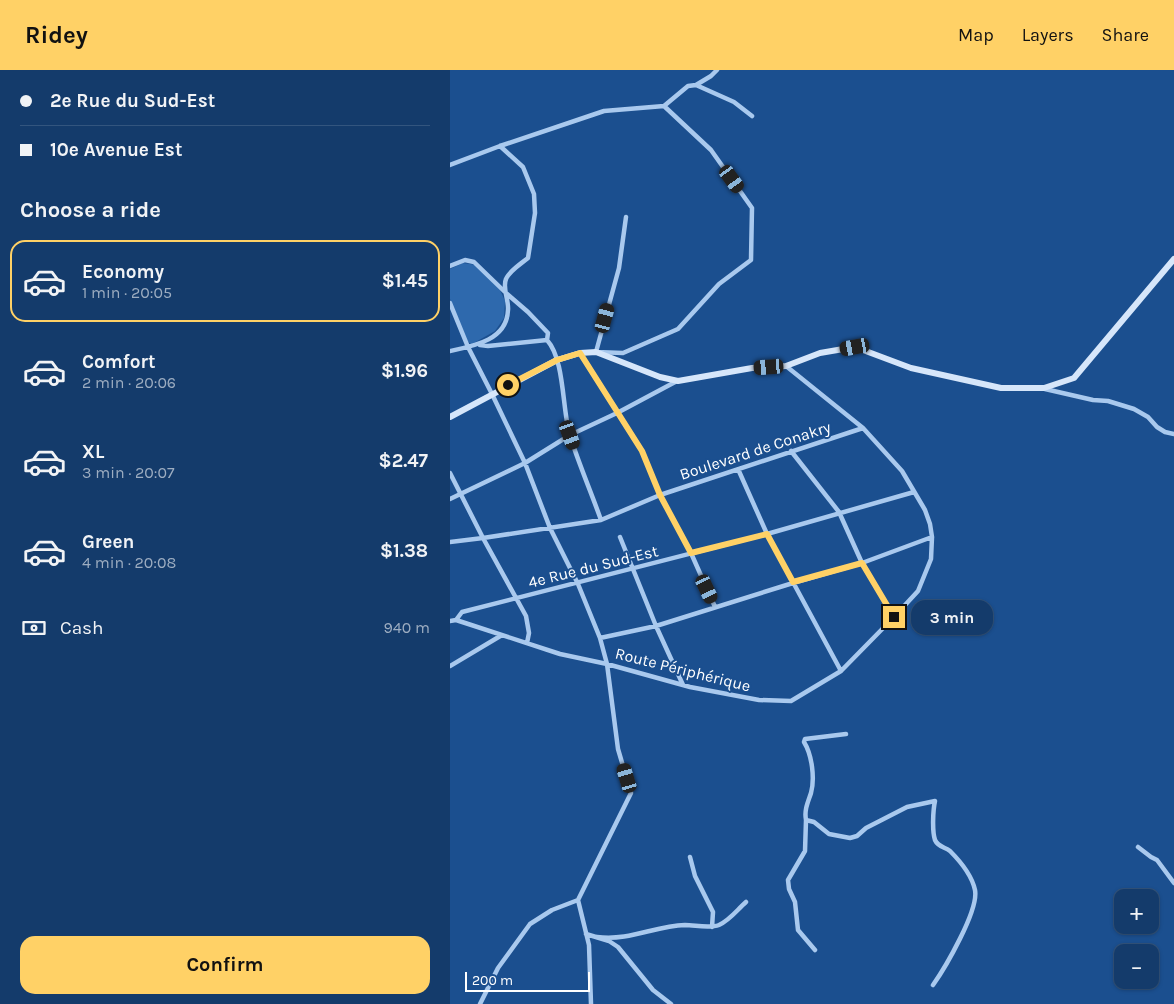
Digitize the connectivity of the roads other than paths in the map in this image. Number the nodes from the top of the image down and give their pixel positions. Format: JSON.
{"nodes":[{"id":1,"x":717,"y":70,"type":"edge"},
{"id":2,"x":696,"y":85,"type":"junction"},
{"id":3,"x":664,"y":106,"type":"junction"},
{"id":4,"x":752,"y":116,"type":"dead end"},
{"id":5,"x":500,"y":146,"type":"junction"},
{"id":6,"x":450,"y":165,"type":"edge"},
{"id":7,"x":626,"y":217,"type":"dead end"},
{"id":8,"x":1174,"y":259,"type":"edge"},
{"id":9,"x":450,"y":266,"type":"edge"},
{"id":10,"x":506,"y":293,"type":"junction"},
{"id":11,"x":450,"y":303,"type":"edge"},
{"id":12,"x":546,"y":340,"type":"junction"},
{"id":13,"x":479,"y":345,"type":"junction"},
{"id":14,"x":468,"y":347,"type":"junction"},
{"id":15,"x":450,"y":351,"type":"edge"},
{"id":16,"x":596,"y":352,"type":"junction"},
{"id":17,"x":580,"y":353,"type":"junction"},
{"id":18,"x":557,"y":360,"type":"junction"},
{"id":19,"x":786,"y":366,"type":"junction"},
{"id":20,"x":678,"y":380,"type":"junction"},
{"id":21,"x":1044,"y":388,"type":"junction"},
{"id":22,"x":492,"y":394,"type":"junction"},
{"id":23,"x":617,"y":414,"type":"junction"},
{"id":24,"x":450,"y":417,"type":"edge"},
{"id":25,"x":863,"y":428,"type":"junction"},
{"id":26,"x":1174,"y":434,"type":"edge"},
{"id":27,"x":570,"y":435,"type":"junction"},
{"id":28,"x":791,"y":451,"type":"junction"},
{"id":29,"x":525,"y":463,"type":"junction"},
{"id":30,"x":738,"y":469,"type":"junction"},
{"id":31,"x":450,"y":473,"type":"edge"},
{"id":32,"x":914,"y":492,"type":"junction"},
{"id":33,"x":461,"y":494,"type":"junction"},
{"id":34,"x":660,"y":495,"type":"junction"},
{"id":35,"x":450,"y":499,"type":"edge"},
{"id":36,"x":839,"y":512,"type":"junction"},
{"id":37,"x":601,"y":520,"type":"junction"},
{"id":38,"x":550,"y":528,"type":"junction"},
{"id":39,"x":767,"y":534,"type":"junction"},
{"id":40,"x":620,"y":537,"type":"dead end"},
{"id":41,"x":932,"y":537,"type":"junction"},
{"id":42,"x":483,"y":538,"type":"junction"},
{"id":43,"x":450,"y":542,"type":"edge"},
{"id":44,"x":691,"y":553,"type":"junction"},
{"id":45,"x":862,"y":563,"type":"junction"},
{"id":46,"x":634,"y":569,"type":"junction"},
{"id":47,"x":793,"y":582,"type":"junction"},
{"id":48,"x":578,"y":584,"type":"junction"},
{"id":49,"x":516,"y":598,"type":"junction"},
{"id":50,"x":715,"y":607,"type":"junction"},
{"id":51,"x":894,"y":617,"type":"junction"},
{"id":52,"x":456,"y":620,"type":"junction"},
{"id":53,"x":450,"y":621,"type":"edge"},
{"id":54,"x":656,"y":626,"type":"junction"},
{"id":55,"x":502,"y":635,"type":"junction"},
{"id":56,"x":600,"y":638,"type":"junction"},
{"id":57,"x":527,"y":643,"type":"junction"},
{"id":58,"x":607,"y":664,"type":"junction"},
{"id":59,"x":450,"y":666,"type":"edge"},
{"id":60,"x":842,"y":671,"type":"junction"},
{"id":61,"x":683,"y":685,"type":"junction"},
{"id":62,"x":846,"y":734,"type":"dead end"},
{"id":63,"x":806,"y":820,"type":"junction"},
{"id":64,"x":1138,"y":847,"type":"dead end"},
{"id":65,"x":690,"y":857,"type":"dead end"},
{"id":66,"x":1174,"y":882,"type":"edge"},
{"id":67,"x":578,"y":900,"type":"junction"},
{"id":68,"x":746,"y":902,"type":"dead end"},
{"id":69,"x":712,"y":927,"type":"junction"},
{"id":70,"x":586,"y":934,"type":"junction"},
{"id":71,"x":597,"y":937,"type":"junction"},
{"id":72,"x":815,"y":950,"type":"dead end"},
{"id":73,"x":933,"y":985,"type":"dead end"},
{"id":74,"x":480,"y":1004,"type":"edge"},
{"id":75,"x":590,"y":1004,"type":"edge"},
{"id":76,"x":671,"y":1004,"type":"edge"}],
"edges":[{"from":1,"to":2,"type":"street"},
{"from":2,"to":3,"type":"street"},
{"from":2,"to":4,"type":"street"},
{"from":3,"to":5,"type":"street"},
{"from":3,"to":16,"type":"street"},
{"from":5,"to":6,"type":"street"},
{"from":5,"to":10,"type":"street"},
{"from":7,"to":16,"type":"street"},
{"from":8,"to":21,"type":"street"},
{"from":9,"to":10,"type":"street"},
{"from":10,"to":12,"type":"street"},
{"from":10,"to":13,"type":"street"},
{"from":11,"to":14,"type":"street"},
{"from":12,"to":13,"type":"street"},
{"from":12,"to":18,"type":"street"},
{"from":13,"to":14,"type":"street"},
{"from":14,"to":15,"type":"street"},
{"from":14,"to":22,"type":"street"},
{"from":16,"to":17,"type":"street"},
{"from":16,"to":20,"type":"street"},
{"from":17,"to":18,"type":"street"},
{"from":17,"to":23,"type":"street"},
{"from":18,"to":22,"type":"street"},
{"from":18,"to":27,"type":"street"},
{"from":19,"to":20,"type":"street"},
{"from":19,"to":21,"type":"street"},
{"from":19,"to":25,"type":"street","name":"Route Périphérique"},
{"from":20,"to":23,"type":"street"},
{"from":21,"to":26,"type":"street"},
{"from":22,"to":24,"type":"street"},
{"from":22,"to":29,"type":"street"},
{"from":23,"to":27,"type":"street"},
{"from":23,"to":34,"type":"street"},
{"from":25,"to":28,"type":"street","name":"Boulevard de Conakry"},
{"from":25,"to":32,"type":"street","name":"Route Périphérique"},
{"from":27,"to":29,"type":"street"},
{"from":27,"to":37,"type":"street"},
{"from":28,"to":30,"type":"street","name":"Boulevard de Conakry"},
{"from":28,"to":36,"type":"street"},
{"from":29,"to":33,"type":"street"},
{"from":29,"to":38,"type":"street"},
{"from":30,"to":34,"type":"street","name":"Boulevard de Conakry"},
{"from":30,"to":39,"type":"street"},
{"from":31,"to":33,"type":"street"},
{"from":32,"to":36,"type":"street","name":"4e Rue du Sud-Est"},
{"from":32,"to":41,"type":"street","name":"Route Périphérique"},
{"from":33,"to":35,"type":"street"},
{"from":33,"to":42,"type":"street"},
{"from":34,"to":37,"type":"street","name":"Boulevard de Conakry"},
{"from":34,"to":44,"type":"street"},
{"from":36,"to":39,"type":"street","name":"4e Rue du Sud-Est"},
{"from":36,"to":45,"type":"street"},
{"from":37,"to":38,"type":"street","name":"Boulevard de Conakry"},
{"from":38,"to":42,"type":"street","name":"Boulevard de Conakry"},
{"from":38,"to":48,"type":"street"},
{"from":39,"to":44,"type":"street","name":"4e Rue du Sud-Est"},
{"from":39,"to":47,"type":"street"},
{"from":40,"to":46,"type":"street"},
{"from":41,"to":45,"type":"street"},
{"from":41,"to":51,"type":"street","name":"Route Périphérique"},
{"from":42,"to":43,"type":"street","name":"Boulevard de Conakry"},
{"from":42,"to":49,"type":"street"},
{"from":44,"to":46,"type":"street","name":"4e Rue du Sud-Est"},
{"from":44,"to":50,"type":"street"},
{"from":45,"to":47,"type":"street"},
{"from":45,"to":51,"type":"street"},
{"from":46,"to":48,"type":"street","name":"4e Rue du Sud-Est"},
{"from":46,"to":54,"type":"street"},
{"from":47,"to":50,"type":"street"},
{"from":47,"to":60,"type":"street"},
{"from":48,"to":49,"type":"street","name":"4e Rue du Sud-Est"},
{"from":48,"to":56,"type":"street"},
{"from":49,"to":52,"type":"street","name":"4e Rue du Sud-Est"},
{"from":49,"to":57,"type":"street"},
{"from":50,"to":54,"type":"street"},
{"from":51,"to":60,"type":"street","name":"Route Périphérique"},
{"from":52,"to":53,"type":"street","name":"Route Périphérique"},
{"from":52,"to":55,"type":"street","name":"Route Périphérique"},
{"from":54,"to":56,"type":"street"},
{"from":54,"to":61,"type":"street"},
{"from":55,"to":57,"type":"street","name":"Route Périphérique"},
{"from":55,"to":59,"type":"street"},
{"from":56,"to":58,"type":"street"},
{"from":57,"to":58,"type":"street","name":"Route Périphérique"},
{"from":58,"to":61,"type":"street","name":"Route Périphérique"},
{"from":58,"to":67,"type":"street"},
{"from":60,"to":61,"type":"street","name":"Route Périphérique"},
{"from":62,"to":63,"type":"street"},
{"from":63,"to":72,"type":"street"},
{"from":63,"to":73,"type":"street"},
{"from":64,"to":66,"type":"street"},
{"from":65,"to":69,"type":"street"},
{"from":67,"to":70,"type":"street"},
{"from":67,"to":74,"type":"street"},
{"from":68,"to":69,"type":"street"},
{"from":69,"to":71,"type":"street"},
{"from":70,"to":71,"type":"street"},
{"from":70,"to":75,"type":"street"},
{"from":71,"to":76,"type":"street"}]}
